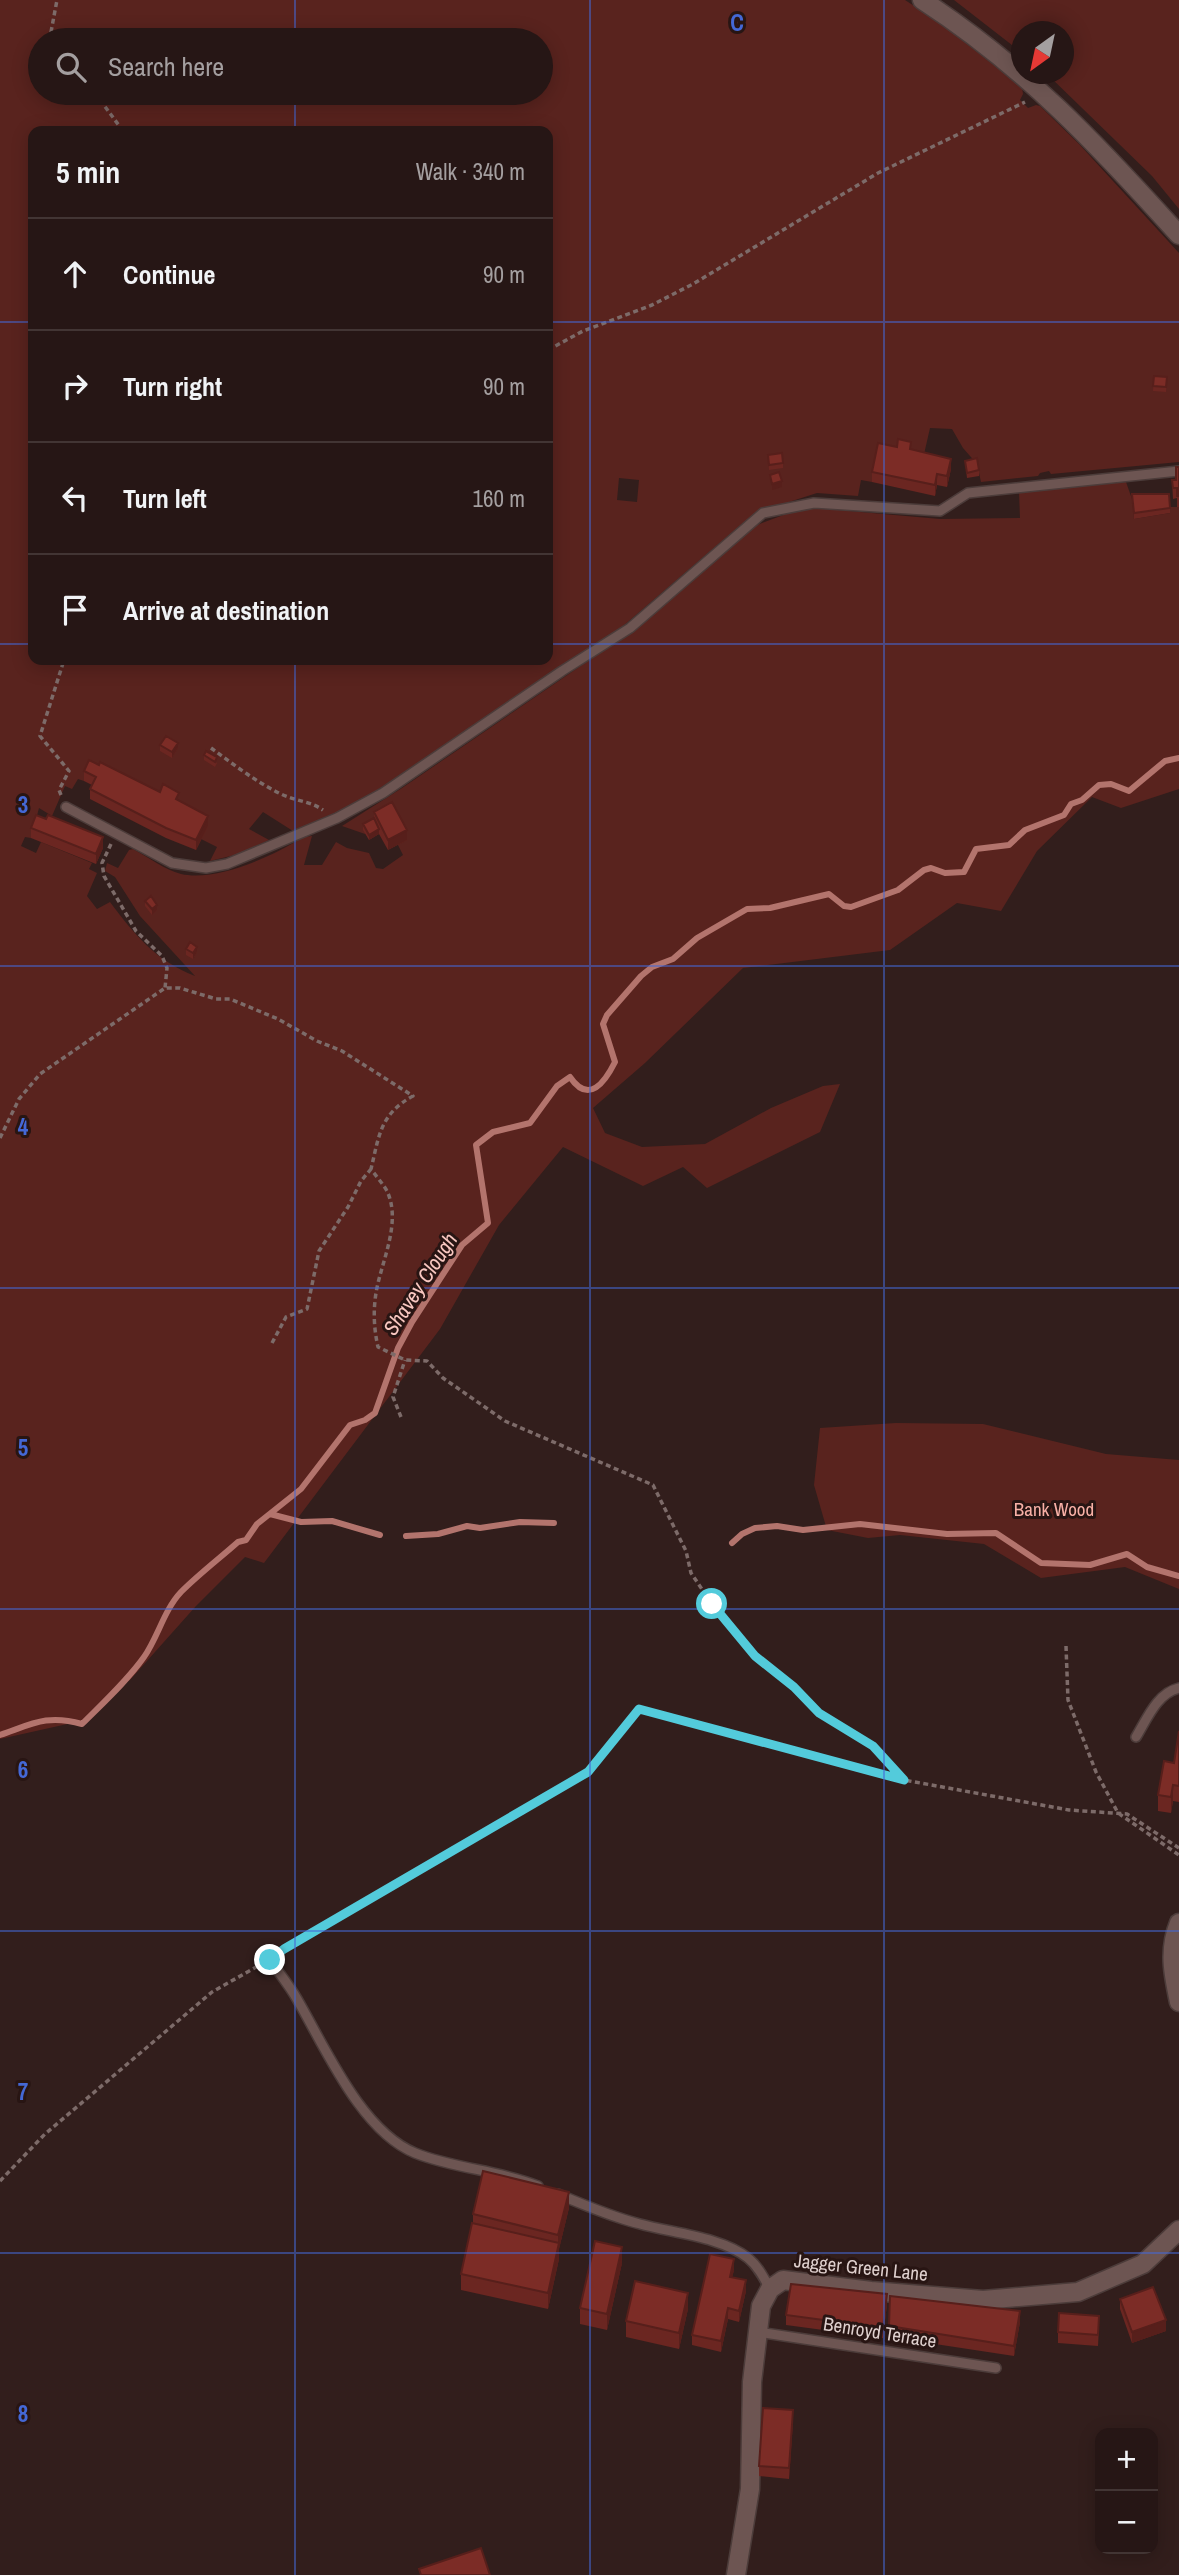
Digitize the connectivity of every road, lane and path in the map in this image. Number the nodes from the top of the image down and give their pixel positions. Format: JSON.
{"nodes":[{"id":1,"x":57,"y":0,"type":"edge"},
{"id":2,"x":922,"y":0,"type":"edge"},
{"id":3,"x":52,"y":28,"type":"edge"},
{"id":4,"x":1040,"y":89,"type":"junction"},
{"id":5,"x":104,"y":105,"type":"edge"},
{"id":6,"x":119,"y":126,"type":"edge"},
{"id":7,"x":1179,"y":235,"type":"edge"},
{"id":8,"x":553,"y":347,"type":"edge"},
{"id":9,"x":1179,"y":471,"type":"edge"},
{"id":10,"x":62,"y":665,"type":"edge"},
{"id":11,"x":211,"y":748,"type":"dead end"},
{"id":12,"x":66,"y":807,"type":"joint"},
{"id":13,"x":337,"y":818,"type":"junction"},
{"id":14,"x":117,"y":833,"type":"junction"},
{"id":15,"x":165,"y":988,"type":"junction"},
{"id":16,"x":0,"y":1138,"type":"edge"},
{"id":17,"x":371,"y":1169,"type":"junction"},
{"id":18,"x":272,"y":1343,"type":"dead end"},
{"id":19,"x":405,"y":1360,"type":"junction"},
{"id":20,"x":401,"y":1417,"type":"dead end"},
{"id":21,"x":1066,"y":1646,"type":"dead end"},
{"id":22,"x":1179,"y":1688,"type":"edge"},
{"id":23,"x":1136,"y":1737,"type":"dead end"},
{"id":24,"x":904,"y":1780,"type":"junction"},
{"id":25,"x":1118,"y":1813,"type":"junction"},
{"id":26,"x":1179,"y":1848,"type":"edge"},
{"id":27,"x":1179,"y":1854,"type":"edge"},
{"id":28,"x":1179,"y":1923,"type":"edge"},
{"id":29,"x":270,"y":1960,"type":"junction"},
{"id":30,"x":1179,"y":2002,"type":"edge"},
{"id":31,"x":0,"y":2180,"type":"edge"},
{"id":32,"x":1179,"y":2230,"type":"edge"},
{"id":33,"x":770,"y":2289,"type":"junction"},
{"id":34,"x":758,"y":2332,"type":"junction"},
{"id":35,"x":996,"y":2368,"type":"dead end"},
{"id":36,"x":736,"y":2575,"type":"edge"}],
"edges":[{"from":1,"to":3,"type":"path"},
{"from":2,"to":4,"type":"street"},
{"from":4,"to":7,"type":"street"},
{"from":4,"to":8,"type":"path"},
{"from":5,"to":6,"type":"path"},
{"from":9,"to":13,"type":"lane"},
{"from":10,"to":12,"type":"path"},
{"from":11,"to":13,"type":"path"},
{"from":12,"to":14,"type":"lane"},
{"from":13,"to":14,"type":"lane"},
{"from":14,"to":15,"type":"path"},
{"from":15,"to":16,"type":"path"},
{"from":15,"to":17,"type":"path"},
{"from":17,"to":18,"type":"path"},
{"from":17,"to":19,"type":"path"},
{"from":19,"to":20,"type":"path"},
{"from":19,"to":24,"type":"path"},
{"from":21,"to":25,"type":"path"},
{"from":22,"to":23,"type":"lane"},
{"from":24,"to":25,"type":"path"},
{"from":24,"to":29,"type":"path"},
{"from":25,"to":26,"type":"path"},
{"from":25,"to":27,"type":"path"},
{"from":28,"to":30,"type":"street"},
{"from":29,"to":31,"type":"path"},
{"from":29,"to":33,"type":"lane"},
{"from":32,"to":33,"type":"street","name":"Jagger Green Lane"},
{"from":33,"to":34,"type":"street","name":"Jagger Green Lane"},
{"from":34,"to":35,"type":"lane","name":"Benroyd Terrace"},
{"from":34,"to":36,"type":"street","name":"Jagger Green Lane"}]}
